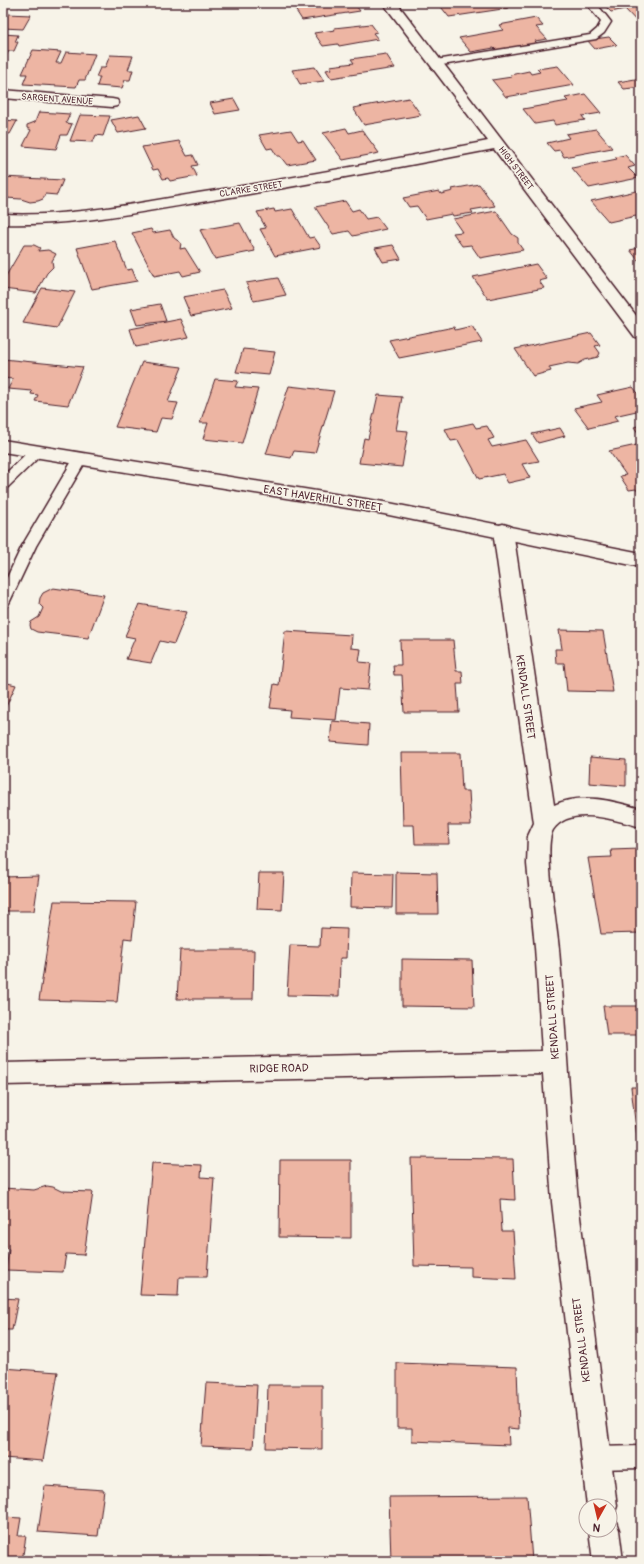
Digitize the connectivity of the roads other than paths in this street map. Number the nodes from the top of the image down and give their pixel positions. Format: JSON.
{"nodes":[{"id":1,"x":390,"y":3,"type":"edge"},
{"id":2,"x":591,"y":3,"type":"edge"},
{"id":3,"x":436,"y":63,"type":"junction"},
{"id":4,"x":3,"y":94,"type":"edge"},
{"id":5,"x":112,"y":103,"type":"dead end"},
{"id":6,"x":498,"y":144,"type":"junction"},
{"id":7,"x":3,"y":219,"type":"edge"},
{"id":8,"x":641,"y":334,"type":"edge"},
{"id":9,"x":3,"y":446,"type":"edge"},
{"id":10,"x":36,"y":452,"type":"junction"},
{"id":11,"x":80,"y":459,"type":"junction"},
{"id":12,"x":3,"y":484,"type":"edge"},
{"id":13,"x":503,"y":531,"type":"junction"},
{"id":14,"x":641,"y":560,"type":"edge"},
{"id":15,"x":3,"y":601,"type":"edge"},
{"id":16,"x":641,"y":818,"type":"edge"},
{"id":17,"x":545,"y":823,"type":"junction"},
{"id":18,"x":555,"y":1062,"type":"junction"},
{"id":19,"x":3,"y":1074,"type":"edge"},
{"id":20,"x":641,"y":1456,"type":"edge"},
{"id":21,"x":596,"y":1458,"type":"junction"},
{"id":22,"x":601,"y":1498,"type":"edge"},
{"id":23,"x":605,"y":1538,"type":"edge"},
{"id":24,"x":608,"y":1561,"type":"edge"}],
"edges":[{"from":1,"to":3,"type":"street","name":"HIGH STREET"},
{"from":2,"to":3,"type":"lane"},
{"from":3,"to":6,"type":"street","name":"HIGH STREET"},
{"from":4,"to":5,"type":"street","name":"SARGENT AVENUE"},
{"from":6,"to":7,"type":"street","name":"CLARKE STREET"},
{"from":6,"to":8,"type":"street","name":"HIGH STREET"},
{"from":9,"to":10,"type":"street","name":"EAST HAVERHILL STREET"},
{"from":10,"to":11,"type":"street","name":"EAST HAVERHILL STREET"},
{"from":10,"to":12,"type":"lane"},
{"from":11,"to":13,"type":"street","name":"EAST HAVERHILL STREET"},
{"from":11,"to":15,"type":"lane"},
{"from":13,"to":14,"type":"street","name":"EAST HAVERHILL STREET"},
{"from":13,"to":17,"type":"street","name":"KENDALL STREET"},
{"from":16,"to":17,"type":"street"},
{"from":17,"to":18,"type":"street","name":"KENDALL STREET"},
{"from":18,"to":19,"type":"street","name":"RIDGE ROAD"},
{"from":18,"to":21,"type":"street","name":"KENDALL STREET"},
{"from":20,"to":21,"type":"lane"},
{"from":21,"to":22,"type":"street","name":"KENDALL STREET"},
{"from":23,"to":24,"type":"street"}]}
